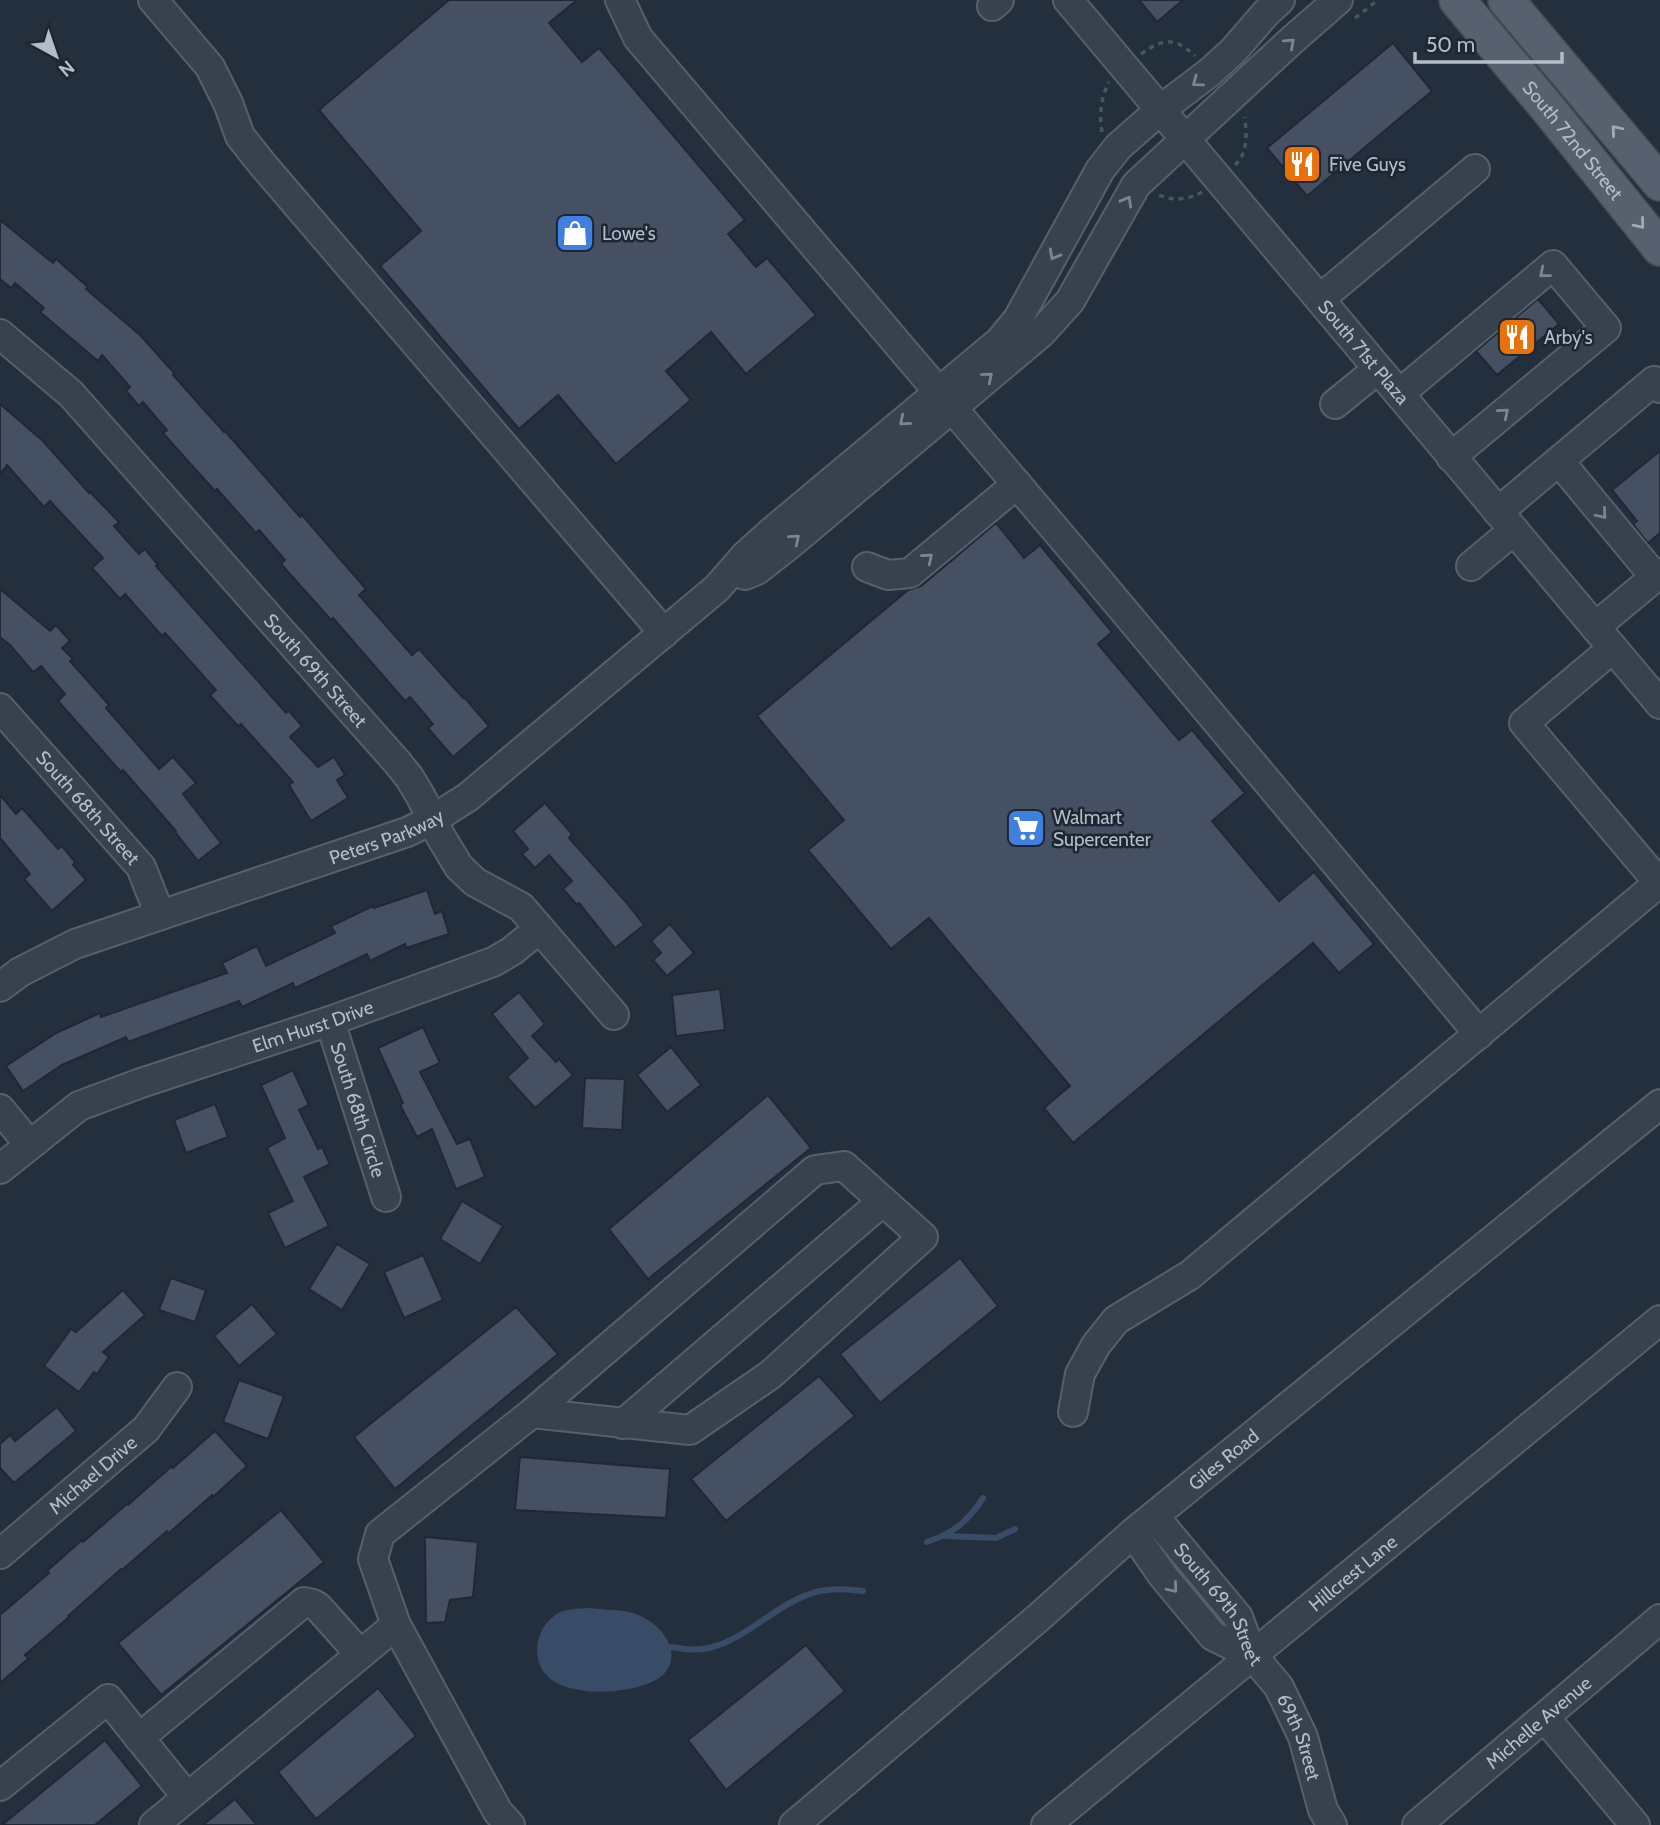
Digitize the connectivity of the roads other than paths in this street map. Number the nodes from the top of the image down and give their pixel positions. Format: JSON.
{"nodes":[{"id":1,"x":153,"y":0,"type":"edge"},
{"id":2,"x":620,"y":0,"type":"edge"},
{"id":3,"x":1068,"y":0,"type":"edge"},
{"id":4,"x":1280,"y":0,"type":"edge"},
{"id":5,"x":1338,"y":0,"type":"edge"},
{"id":6,"x":1457,"y":0,"type":"edge"},
{"id":7,"x":1506,"y":0,"type":"edge"},
{"id":8,"x":1160,"y":110,"type":"junction"},
{"id":9,"x":1185,"y":140,"type":"junction"},
{"id":10,"x":1475,"y":169,"type":"dead end"},
{"id":11,"x":1660,"y":183,"type":"edge"},
{"id":12,"x":1660,"y":248,"type":"edge"},
{"id":13,"x":1320,"y":299,"type":"junction"},
{"id":14,"x":0,"y":334,"type":"edge"},
{"id":15,"x":1378,"y":369,"type":"junction"},
{"id":16,"x":1660,"y":388,"type":"edge"},
{"id":17,"x":1399,"y":394,"type":"junction"},
{"id":18,"x":946,"y":400,"type":"junction"},
{"id":19,"x":1335,"y":404,"type":"dead end"},
{"id":20,"x":1451,"y":457,"type":"junction"},
{"id":21,"x":1559,"y":461,"type":"junction"},
{"id":22,"x":1017,"y":484,"type":"junction"},
{"id":23,"x":1506,"y":521,"type":"junction"},
{"id":24,"x":867,"y":566,"type":"dead end"},
{"id":25,"x":1471,"y":566,"type":"dead end"},
{"id":26,"x":1658,"y":575,"type":"edge"},
{"id":27,"x":664,"y":633,"type":"junction"},
{"id":28,"x":1604,"y":638,"type":"junction"},
{"id":29,"x":1660,"y":705,"type":"edge"},
{"id":30,"x":0,"y":708,"type":"edge"},
{"id":31,"x":432,"y":820,"type":"junction"},
{"id":32,"x":1660,"y":883,"type":"edge"},
{"id":33,"x":160,"y":915,"type":"junction"},
{"id":34,"x":539,"y":929,"type":"junction"},
{"id":35,"x":0,"y":987,"type":"edge"},
{"id":36,"x":614,"y":1015,"type":"dead end"},
{"id":37,"x":330,"y":1021,"type":"junction"},
{"id":38,"x":1479,"y":1034,"type":"junction"},
{"id":39,"x":1660,"y":1104,"type":"edge"},
{"id":40,"x":0,"y":1109,"type":"edge"},
{"id":41,"x":29,"y":1144,"type":"junction"},
{"id":42,"x":0,"y":1169,"type":"edge"},
{"id":43,"x":386,"y":1197,"type":"dead end"},
{"id":44,"x":883,"y":1201,"type":"junction"},
{"id":45,"x":1660,"y":1320,"type":"edge"},
{"id":46,"x":177,"y":1387,"type":"dead end"},
{"id":47,"x":1073,"y":1412,"type":"dead end"},
{"id":48,"x":531,"y":1413,"type":"junction"},
{"id":49,"x":623,"y":1423,"type":"junction"},
{"id":50,"x":1143,"y":1524,"type":"junction"},
{"id":51,"x":0,"y":1554,"type":"edge"},
{"id":52,"x":1660,"y":1619,"type":"edge"},
{"id":53,"x":396,"y":1625,"type":"junction"},
{"id":54,"x":360,"y":1654,"type":"junction"},
{"id":55,"x":1252,"y":1655,"type":"junction"},
{"id":56,"x":1545,"y":1718,"type":"junction"},
{"id":57,"x":139,"y":1738,"type":"junction"},
{"id":58,"x":0,"y":1786,"type":"edge"},
{"id":59,"x":187,"y":1797,"type":"junction"},
{"id":60,"x":154,"y":1825,"type":"edge"},
{"id":61,"x":510,"y":1825,"type":"edge"},
{"id":62,"x":794,"y":1825,"type":"edge"},
{"id":63,"x":1046,"y":1825,"type":"edge"},
{"id":64,"x":1332,"y":1825,"type":"edge"},
{"id":65,"x":1417,"y":1825,"type":"edge"},
{"id":66,"x":1635,"y":1825,"type":"edge"}],
"edges":[{"from":1,"to":27,"type":"street"},
{"from":2,"to":18,"type":"street"},
{"from":3,"to":8,"type":"street","name":"South 71st Plaza"},
{"from":4,"to":8,"type":"street","one_way":true},
{"from":9,"to":5,"type":"street","one_way":true},
{"from":6,"to":12,"type":"main road","name":"South 72nd Street","one_way":true},
{"from":11,"to":7,"type":"main road","name":"South 72nd Street","one_way":true},
{"from":8,"to":9,"type":"street","name":"South 71st Plaza"},
{"from":8,"to":18,"type":"street","one_way":true},
{"from":9,"to":13,"type":"street","name":"South 71st Plaza"},
{"from":18,"to":9,"type":"street","one_way":true},
{"from":10,"to":13,"type":"street"},
{"from":13,"to":15,"type":"street","name":"South 71st Plaza"},
{"from":14,"to":31,"type":"street","name":"South 69th Street"},
{"from":15,"to":17,"type":"street","name":"South 71st Plaza"},
{"from":15,"to":19,"type":"street"},
{"from":16,"to":21,"type":"street"},
{"from":17,"to":20,"type":"street","name":"South 71st Plaza"},
{"from":20,"to":17,"type":"street","one_way":true},
{"from":18,"to":22,"type":"street"},
{"from":18,"to":27,"type":"street","name":"Peters Parkway"},
{"from":20,"to":23,"type":"street","name":"South 71st Plaza"},
{"from":21,"to":23,"type":"street"},
{"from":21,"to":26,"type":"street","one_way":true},
{"from":24,"to":22,"type":"street","one_way":true},
{"from":22,"to":38,"type":"street"},
{"from":23,"to":25,"type":"street"},
{"from":23,"to":28,"type":"street","name":"South 71st Plaza"},
{"from":26,"to":28,"type":"street"},
{"from":27,"to":31,"type":"street","name":"Peters Parkway"},
{"from":28,"to":29,"type":"street","name":"South 71st Plaza"},
{"from":28,"to":32,"type":"street"},
{"from":30,"to":33,"type":"street","name":"South 68th Street"},
{"from":31,"to":33,"type":"street","name":"Peters Parkway"},
{"from":31,"to":34,"type":"street","name":"South 69th Street"},
{"from":32,"to":38,"type":"street"},
{"from":33,"to":35,"type":"street","name":"Peters Parkway"},
{"from":34,"to":36,"type":"street","name":"South 69th Street"},
{"from":34,"to":37,"type":"street","name":"Elm Hurst Drive"},
{"from":37,"to":41,"type":"street","name":"Elm Hurst Drive"},
{"from":37,"to":43,"type":"street","name":"South 68th Circle"},
{"from":38,"to":47,"type":"street"},
{"from":39,"to":50,"type":"street","name":"Giles Road"},
{"from":40,"to":41,"type":"street"},
{"from":41,"to":42,"type":"street","name":"Elm Hurst Drive"},
{"from":44,"to":48,"type":"street"},
{"from":44,"to":49,"type":"street"},
{"from":44,"to":49,"type":"street"},
{"from":45,"to":55,"type":"street","name":"Hillcrest Lane"},
{"from":46,"to":51,"type":"street","name":"Michael Drive"},
{"from":48,"to":49,"type":"street"},
{"from":48,"to":53,"type":"street"},
{"from":50,"to":55,"type":"street","name":"South 69th Street"},
{"from":50,"to":62,"type":"street","name":"Giles Road"},
{"from":52,"to":56,"type":"street","name":"Michelle Avenue"},
{"from":53,"to":54,"type":"street"},
{"from":53,"to":61,"type":"street"},
{"from":54,"to":57,"type":"street"},
{"from":54,"to":59,"type":"street"},
{"from":55,"to":63,"type":"street","name":"Hillcrest Lane"},
{"from":55,"to":64,"type":"street","name":"69th Street"},
{"from":56,"to":65,"type":"street","name":"Michelle Avenue"},
{"from":56,"to":66,"type":"street"},
{"from":57,"to":58,"type":"street"},
{"from":57,"to":59,"type":"street"},
{"from":59,"to":60,"type":"street"}]}
